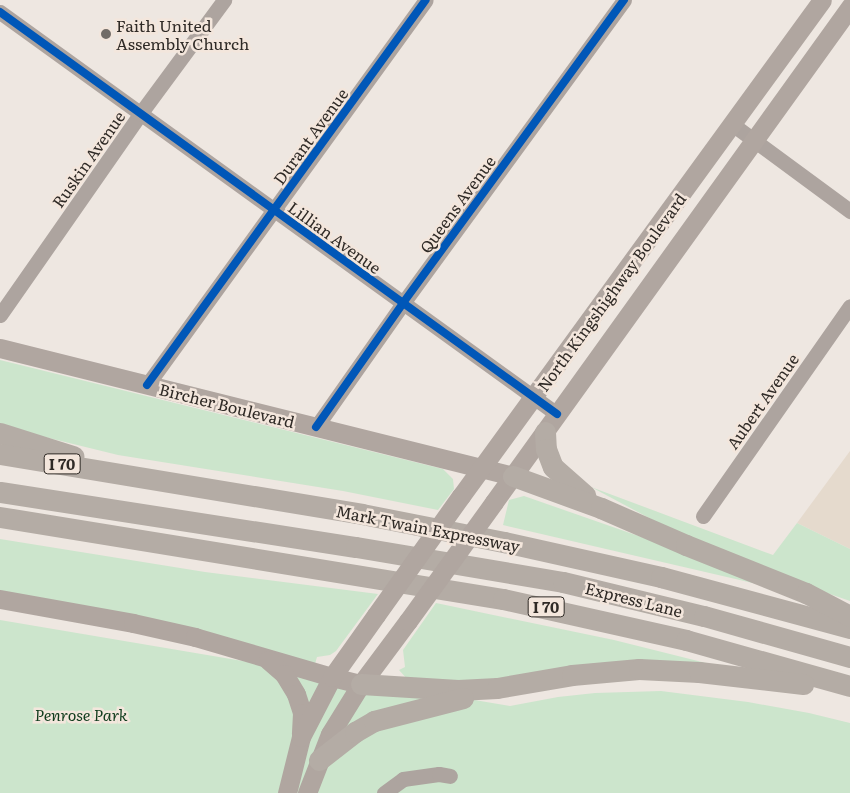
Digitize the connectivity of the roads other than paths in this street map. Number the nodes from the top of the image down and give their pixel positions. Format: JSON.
{"nodes":[{"id":1,"x":224,"y":0,"type":"edge"},
{"id":2,"x":426,"y":0,"type":"edge"},
{"id":3,"x":624,"y":0,"type":"edge"},
{"id":4,"x":822,"y":0,"type":"edge"},
{"id":5,"x":850,"y":7,"type":"edge"},
{"id":6,"x":0,"y":12,"type":"edge"},
{"id":7,"x":140,"y":114,"type":"junction"},
{"id":8,"x":732,"y":124,"type":"junction"},
{"id":9,"x":755,"y":140,"type":"junction"},
{"id":10,"x":273,"y":210,"type":"junction"},
{"id":11,"x":850,"y":211,"type":"edge"},
{"id":12,"x":403,"y":303,"type":"junction"},
{"id":13,"x":850,"y":306,"type":"edge"},
{"id":14,"x":0,"y":315,"type":"edge"},
{"id":15,"x":0,"y":348,"type":"edge"},
{"id":16,"x":146,"y":385,"type":"junction"},
{"id":17,"x":534,"y":398,"type":"junction"},
{"id":18,"x":558,"y":414,"type":"junction"},
{"id":19,"x":316,"y":427,"type":"junction"},
{"id":20,"x":545,"y":432,"type":"junction"},
{"id":21,"x":0,"y":433,"type":"edge"},
{"id":22,"x":0,"y":454,"type":"edge"},
{"id":23,"x":481,"y":468,"type":"junction"},
{"id":24,"x":124,"y":475,"type":"junction"},
{"id":25,"x":513,"y":476,"type":"junction"},
{"id":26,"x":0,"y":492,"type":"edge"},
{"id":27,"x":601,"y":508,"type":"junction"},
{"id":28,"x":703,"y":516,"type":"dead end"},
{"id":29,"x":0,"y":517,"type":"edge"},
{"id":30,"x":0,"y":599,"type":"edge"},
{"id":31,"x":850,"y":616,"type":"edge"},
{"id":32,"x":850,"y":628,"type":"edge"},
{"id":33,"x":850,"y":657,"type":"edge"},
{"id":34,"x":265,"y":658,"type":"junction"},
{"id":35,"x":332,"y":677,"type":"junction"},
{"id":36,"x":361,"y":684,"type":"junction"},
{"id":37,"x":497,"y":688,"type":"junction"},
{"id":38,"x":850,"y":688,"type":"edge"},
{"id":39,"x":300,"y":737,"type":"junction"},
{"id":40,"x":319,"y":760,"type":"junction"},
{"id":41,"x":450,"y":776,"type":"dead end"},
{"id":42,"x":287,"y":793,"type":"edge"},
{"id":43,"x":307,"y":793,"type":"edge"},
{"id":44,"x":384,"y":793,"type":"edge"}],
"edges":[{"from":1,"to":7,"type":"street","name":"Ruskin Avenue"},
{"from":2,"to":10,"type":"street","name":"Durant Avenue"},
{"from":3,"to":12,"type":"street","name":"Queens Avenue"},
{"from":4,"to":8,"type":"main road","name":"North Kingshighway Boulevard"},
{"from":5,"to":9,"type":"main road","name":"North Kingshighway Boulevard"},
{"from":6,"to":7,"type":"street","name":"Lillian Avenue"},
{"from":7,"to":10,"type":"street","name":"Lillian Avenue"},
{"from":7,"to":14,"type":"street","name":"Ruskin Avenue"},
{"from":8,"to":9,"type":"street"},
{"from":8,"to":17,"type":"main road","name":"North Kingshighway Boulevard"},
{"from":9,"to":11,"type":"street"},
{"from":9,"to":18,"type":"main road","name":"North Kingshighway Boulevard"},
{"from":10,"to":12,"type":"street","name":"Lillian Avenue"},
{"from":10,"to":16,"type":"street","name":"Durant Avenue"},
{"from":12,"to":17,"type":"street","name":"Lillian Avenue"},
{"from":12,"to":19,"type":"street","name":"Queens Avenue"},
{"from":13,"to":28,"type":"street","name":"Aubert Avenue"},
{"from":15,"to":16,"type":"main road","name":"Bircher Boulevard"},
{"from":16,"to":19,"type":"main road","name":"Bircher Boulevard"},
{"from":17,"to":18,"type":"street","name":"Lillian Avenue"},
{"from":17,"to":23,"type":"main road","name":"North Kingshighway Boulevard"},
{"from":18,"to":20,"type":"main road","name":"North Kingshighway Boulevard"},
{"from":19,"to":23,"type":"main road","name":"Bircher Boulevard"},
{"from":20,"to":25,"type":"main road","name":"North Kingshighway Boulevard"},
{"from":20,"to":27,"type":"highway"},
{"from":21,"to":24,"type":"highway"},
{"from":22,"to":24,"type":"highway","name":"Mark Twain Expressway","number":"I 70"},
{"from":23,"to":25,"type":"main road","name":"Bircher Boulevard"},
{"from":23,"to":35,"type":"main road","name":"North Kingshighway Boulevard","bridge":true},
{"from":24,"to":32,"type":"highway","name":"Mark Twain Expressway","number":"I 70"},
{"from":25,"to":27,"type":"highway"},
{"from":25,"to":36,"type":"main road","name":"North Kingshighway Boulevard","bridge":true},
{"from":26,"to":33,"type":"highway","name":"Express Lane"},
{"from":27,"to":31,"type":"highway"},
{"from":29,"to":38,"type":"highway","number":"I 70"},
{"from":30,"to":34,"type":"main road"},
{"from":34,"to":35,"type":"main road"},
{"from":34,"to":39,"type":"main road"},
{"from":35,"to":36,"type":"main road"},
{"from":35,"to":39,"type":"main road","name":"North Kingshighway Boulevard"},
{"from":36,"to":37,"type":"highway"},
{"from":36,"to":40,"type":"main road","name":"North Kingshighway Boulevard"},
{"from":37,"to":38,"type":"highway"},
{"from":37,"to":40,"type":"highway"},
{"from":39,"to":42,"type":"main road","name":"North Kingshighway Boulevard"},
{"from":40,"to":43,"type":"main road","name":"North Kingshighway Boulevard"},
{"from":41,"to":44,"type":"street"}]}
